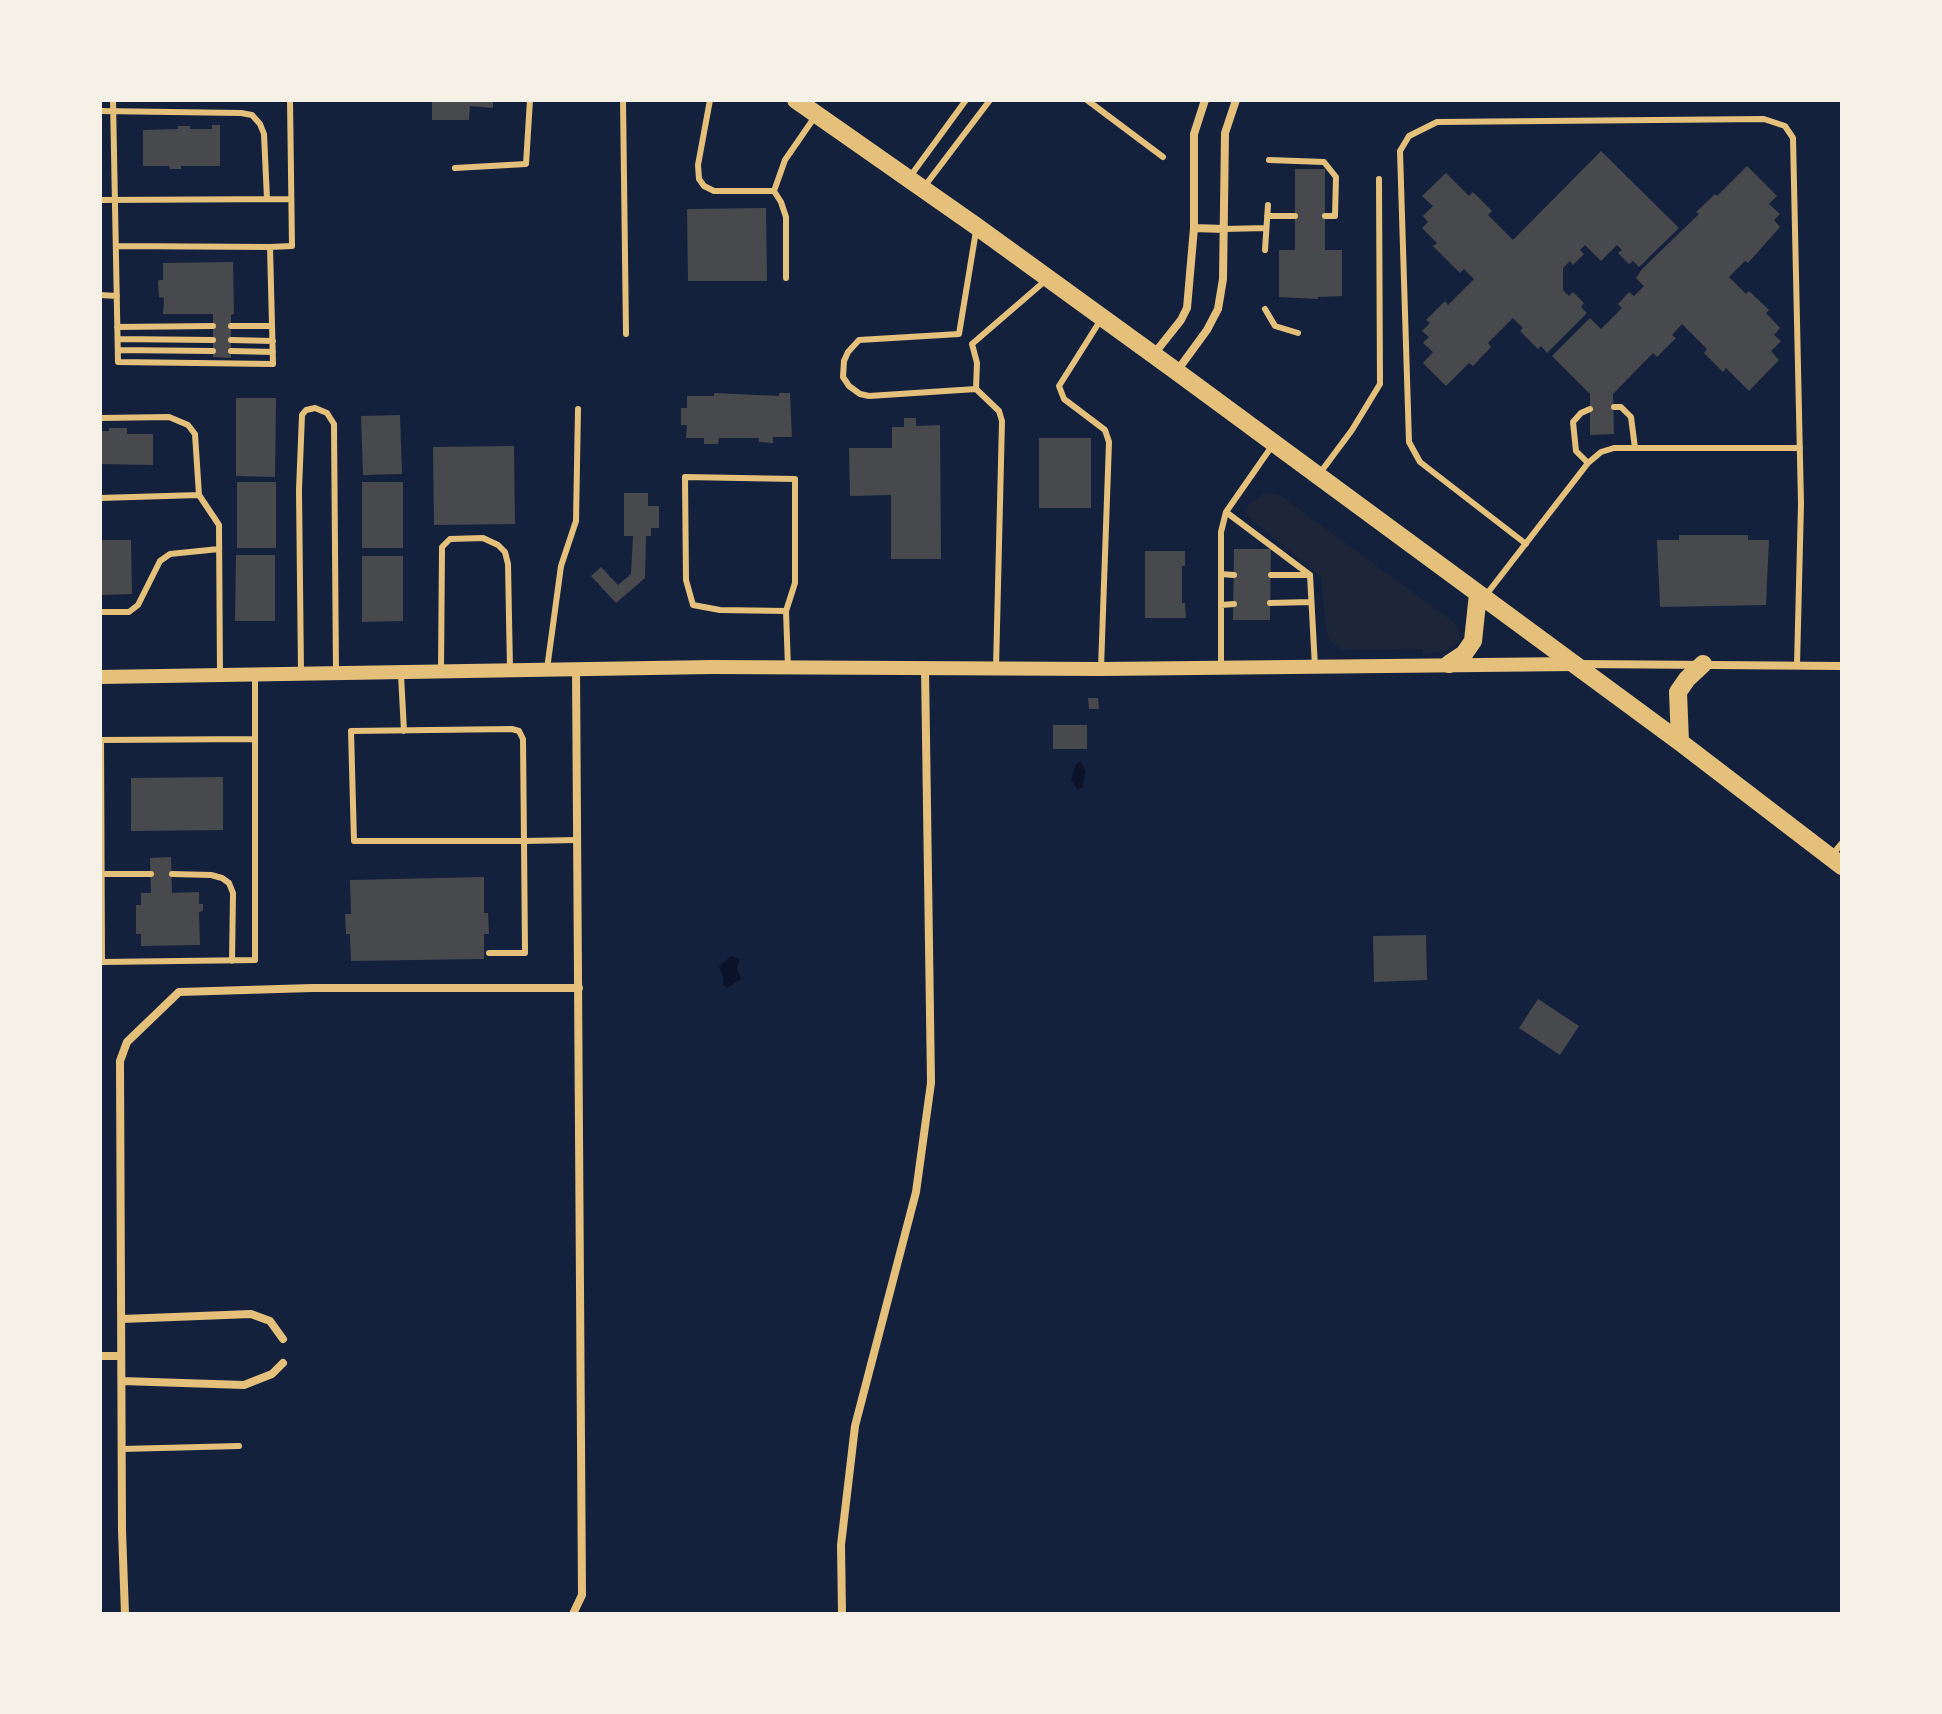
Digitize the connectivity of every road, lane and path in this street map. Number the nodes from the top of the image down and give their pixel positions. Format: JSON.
{"nodes":[{"id":1,"x":113,"y":100,"type":"edge"},
{"id":2,"x":290,"y":100,"type":"edge"},
{"id":3,"x":530,"y":100,"type":"edge"},
{"id":4,"x":623,"y":100,"type":"edge"},
{"id":5,"x":710,"y":100,"type":"edge"},
{"id":6,"x":796,"y":100,"type":"edge"},
{"id":7,"x":966,"y":100,"type":"edge"},
{"id":8,"x":990,"y":100,"type":"edge"},
{"id":9,"x":1087,"y":100,"type":"edge"},
{"id":10,"x":1205,"y":100,"type":"edge"},
{"id":11,"x":1236,"y":100,"type":"edge"},
{"id":12,"x":100,"y":111,"type":"edge"},
{"id":13,"x":114,"y":112,"type":"junction"},
{"id":14,"x":816,"y":114,"type":"junction"},
{"id":15,"x":1163,"y":157,"type":"dead end"},
{"id":16,"x":1269,"y":160,"type":"dead end"},
{"id":17,"x":455,"y":168,"type":"dead end"},
{"id":18,"x":1379,"y":179,"type":"dead end"},
{"id":19,"x":915,"y":185,"type":"junction"},
{"id":20,"x":774,"y":191,"type":"junction"},
{"id":21,"x":267,"y":199,"type":"junction"},
{"id":22,"x":291,"y":199,"type":"junction"},
{"id":23,"x":100,"y":200,"type":"edge"},
{"id":24,"x":115,"y":200,"type":"junction"},
{"id":25,"x":1268,"y":205,"type":"dead end"},
{"id":26,"x":1267,"y":216,"type":"junction"},
{"id":27,"x":1295,"y":216,"type":"dead end"},
{"id":28,"x":1325,"y":216,"type":"dead end"},
{"id":29,"x":976,"y":226,"type":"junction"},
{"id":30,"x":1194,"y":228,"type":"junction"},
{"id":31,"x":1266,"y":228,"type":"junction"},
{"id":32,"x":1224,"y":229,"type":"junction"},
{"id":33,"x":116,"y":246,"type":"junction"},
{"id":34,"x":270,"y":247,"type":"junction"},
{"id":35,"x":1265,"y":250,"type":"dead end"},
{"id":36,"x":786,"y":278,"type":"dead end"},
{"id":37,"x":1048,"y":279,"type":"junction"},
{"id":38,"x":100,"y":295,"type":"edge"},
{"id":39,"x":117,"y":296,"type":"junction"},
{"id":40,"x":1265,"y":309,"type":"dead end"},
{"id":41,"x":1102,"y":318,"type":"junction"},
{"id":42,"x":213,"y":326,"type":"dead end"},
{"id":43,"x":231,"y":326,"type":"dead end"},
{"id":44,"x":272,"y":326,"type":"junction"},
{"id":45,"x":117,"y":327,"type":"junction"},
{"id":46,"x":1298,"y":333,"type":"dead end"},
{"id":47,"x":626,"y":334,"type":"dead end"},
{"id":48,"x":959,"y":334,"type":"junction"},
{"id":49,"x":118,"y":339,"type":"junction"},
{"id":50,"x":213,"y":340,"type":"dead end"},
{"id":51,"x":231,"y":340,"type":"dead end"},
{"id":52,"x":273,"y":341,"type":"junction"},
{"id":53,"x":972,"y":344,"type":"junction"},
{"id":54,"x":118,"y":350,"type":"junction"},
{"id":55,"x":213,"y":351,"type":"dead end"},
{"id":56,"x":231,"y":351,"type":"dead end"},
{"id":57,"x":273,"y":352,"type":"junction"},
{"id":58,"x":1153,"y":355,"type":"junction"},
{"id":59,"x":1176,"y":371,"type":"junction"},
{"id":60,"x":976,"y":389,"type":"junction"},
{"id":61,"x":1614,"y":407,"type":"dead end"},
{"id":62,"x":578,"y":409,"type":"dead end"},
{"id":63,"x":1590,"y":409,"type":"dead end"},
{"id":64,"x":100,"y":418,"type":"edge"},
{"id":65,"x":1274,"y":443,"type":"junction"},
{"id":66,"x":1635,"y":448,"type":"junction"},
{"id":67,"x":1800,"y":448,"type":"junction"},
{"id":68,"x":1588,"y":463,"type":"junction"},
{"id":69,"x":1318,"y":476,"type":"junction"},
{"id":70,"x":199,"y":495,"type":"junction"},
{"id":71,"x":100,"y":498,"type":"edge"},
{"id":72,"x":1226,"y":512,"type":"junction"},
{"id":73,"x":1526,"y":544,"type":"junction"},
{"id":74,"x":219,"y":549,"type":"junction"},
{"id":75,"x":1221,"y":574,"type":"junction"},
{"id":76,"x":1234,"y":575,"type":"dead end"},
{"id":77,"x":1271,"y":575,"type":"dead end"},
{"id":78,"x":1310,"y":575,"type":"junction"},
{"id":79,"x":1481,"y":596,"type":"junction"},
{"id":80,"x":1311,"y":602,"type":"junction"},
{"id":81,"x":1270,"y":603,"type":"dead end"},
{"id":82,"x":1234,"y":604,"type":"dead end"},
{"id":83,"x":1221,"y":605,"type":"junction"},
{"id":84,"x":786,"y":611,"type":"junction"},
{"id":85,"x":100,"y":612,"type":"edge"},
{"id":86,"x":1449,"y":664,"type":"junction"},
{"id":87,"x":1575,"y":664,"type":"junction"},
{"id":88,"x":1703,"y":664,"type":"junction"},
{"id":89,"x":1797,"y":665,"type":"junction"},
{"id":90,"x":1842,"y":666,"type":"edge"},
{"id":91,"x":1315,"y":667,"type":"junction"},
{"id":92,"x":788,"y":668,"type":"junction"},
{"id":93,"x":925,"y":668,"type":"junction"},
{"id":94,"x":996,"y":668,"type":"junction"},
{"id":95,"x":1221,"y":668,"type":"junction"},
{"id":96,"x":547,"y":669,"type":"junction"},
{"id":97,"x":576,"y":669,"type":"junction"},
{"id":98,"x":1101,"y":669,"type":"junction"},
{"id":99,"x":510,"y":670,"type":"junction"},
{"id":100,"x":441,"y":671,"type":"junction"},
{"id":101,"x":401,"y":672,"type":"junction"},
{"id":102,"x":301,"y":673,"type":"junction"},
{"id":103,"x":336,"y":673,"type":"junction"},
{"id":104,"x":255,"y":674,"type":"junction"},
{"id":105,"x":220,"y":675,"type":"junction"},
{"id":106,"x":100,"y":677,"type":"edge"},
{"id":107,"x":404,"y":731,"type":"junction"},
{"id":108,"x":254,"y":739,"type":"junction"},
{"id":109,"x":1680,"y":742,"type":"junction"},
{"id":110,"x":101,"y":809,"type":"edge"},
{"id":111,"x":577,"y":840,"type":"junction"},
{"id":112,"x":524,"y":841,"type":"junction"},
{"id":113,"x":1838,"y":855,"type":"edge"},
{"id":114,"x":102,"y":874,"type":"junction"},
{"id":115,"x":151,"y":874,"type":"dead end"},
{"id":116,"x":172,"y":874,"type":"dead end"},
{"id":117,"x":101,"y":907,"type":"edge"},
{"id":118,"x":489,"y":953,"type":"dead end"},
{"id":119,"x":232,"y":961,"type":"junction"},
{"id":120,"x":579,"y":988,"type":"junction"},
{"id":121,"x":122,"y":1319,"type":"junction"},
{"id":122,"x":283,"y":1339,"type":"dead end"},
{"id":123,"x":100,"y":1356,"type":"edge"},
{"id":124,"x":121,"y":1356,"type":"junction"},
{"id":125,"x":283,"y":1363,"type":"dead end"},
{"id":126,"x":122,"y":1381,"type":"junction"},
{"id":127,"x":239,"y":1446,"type":"dead end"},
{"id":128,"x":122,"y":1449,"type":"junction"},
{"id":129,"x":125,"y":1614,"type":"edge"},
{"id":130,"x":573,"y":1614,"type":"edge"},
{"id":131,"x":842,"y":1614,"type":"edge"}],
"edges":[{"from":1,"to":13,"type":"lane"},
{"from":2,"to":22,"type":"lane"},
{"from":3,"to":17,"type":"lane"},
{"from":4,"to":47,"type":"lane"},
{"from":5,"to":20,"type":"lane"},
{"from":6,"to":14,"type":"main road"},
{"from":7,"to":19,"type":"lane"},
{"from":8,"to":19,"type":"lane"},
{"from":9,"to":15,"type":"lane"},
{"from":10,"to":30,"type":"street"},
{"from":11,"to":32,"type":"street"},
{"from":12,"to":13,"type":"lane"},
{"from":13,"to":21,"type":"lane"},
{"from":13,"to":24,"type":"lane"},
{"from":14,"to":19,"type":"main road"},
{"from":14,"to":20,"type":"lane"},
{"from":16,"to":28,"type":"lane"},
{"from":18,"to":69,"type":"lane"},
{"from":19,"to":29,"type":"main road"},
{"from":20,"to":36,"type":"lane"},
{"from":21,"to":22,"type":"lane"},
{"from":21,"to":24,"type":"lane"},
{"from":22,"to":34,"type":"lane"},
{"from":23,"to":24,"type":"lane"},
{"from":24,"to":33,"type":"lane"},
{"from":25,"to":26,"type":"lane"},
{"from":26,"to":27,"type":"lane"},
{"from":26,"to":31,"type":"lane"},
{"from":29,"to":37,"type":"main road"},
{"from":29,"to":48,"type":"lane"},
{"from":30,"to":32,"type":"street"},
{"from":30,"to":58,"type":"street"},
{"from":31,"to":32,"type":"lane"},
{"from":31,"to":35,"type":"lane"},
{"from":32,"to":59,"type":"street"},
{"from":33,"to":34,"type":"lane"},
{"from":33,"to":39,"type":"lane"},
{"from":34,"to":44,"type":"lane"},
{"from":37,"to":41,"type":"main road"},
{"from":37,"to":53,"type":"lane"},
{"from":38,"to":39,"type":"lane"},
{"from":39,"to":45,"type":"lane"},
{"from":40,"to":46,"type":"lane"},
{"from":41,"to":58,"type":"main road"},
{"from":41,"to":98,"type":"lane"},
{"from":42,"to":45,"type":"lane"},
{"from":43,"to":44,"type":"lane"},
{"from":44,"to":52,"type":"lane"},
{"from":45,"to":49,"type":"lane"},
{"from":48,"to":53,"type":"lane"},
{"from":48,"to":60,"type":"lane"},
{"from":49,"to":50,"type":"lane"},
{"from":49,"to":54,"type":"lane"},
{"from":51,"to":52,"type":"lane"},
{"from":52,"to":57,"type":"lane"},
{"from":53,"to":60,"type":"lane"},
{"from":54,"to":55,"type":"lane"},
{"from":54,"to":57,"type":"lane"},
{"from":56,"to":57,"type":"lane"},
{"from":58,"to":59,"type":"main road"},
{"from":59,"to":65,"type":"main road"},
{"from":60,"to":94,"type":"lane"},
{"from":61,"to":66,"type":"lane"},
{"from":62,"to":96,"type":"lane"},
{"from":63,"to":68,"type":"lane"},
{"from":64,"to":70,"type":"lane"},
{"from":65,"to":69,"type":"main road"},
{"from":65,"to":72,"type":"lane"},
{"from":66,"to":67,"type":"lane"},
{"from":66,"to":68,"type":"lane"},
{"from":67,"to":73,"type":"lane"},
{"from":67,"to":89,"type":"lane"},
{"from":68,"to":73,"type":"lane"},
{"from":69,"to":79,"type":"main road"},
{"from":70,"to":71,"type":"lane"},
{"from":70,"to":74,"type":"lane"},
{"from":72,"to":75,"type":"lane"},
{"from":72,"to":78,"type":"lane"},
{"from":73,"to":79,"type":"lane"},
{"from":74,"to":85,"type":"lane"},
{"from":74,"to":105,"type":"lane"},
{"from":75,"to":76,"type":"lane"},
{"from":75,"to":83,"type":"lane"},
{"from":77,"to":78,"type":"lane"},
{"from":78,"to":80,"type":"lane"},
{"from":79,"to":86,"type":"main road"},
{"from":79,"to":87,"type":"main road"},
{"from":80,"to":81,"type":"lane"},
{"from":80,"to":91,"type":"lane"},
{"from":82,"to":83,"type":"lane"},
{"from":83,"to":95,"type":"lane"},
{"from":84,"to":84,"type":"lane"},
{"from":84,"to":92,"type":"lane"},
{"from":86,"to":87,"type":"street"},
{"from":86,"to":91,"type":"street"},
{"from":87,"to":88,"type":"street"},
{"from":87,"to":109,"type":"main road"},
{"from":88,"to":89,"type":"street"},
{"from":88,"to":109,"type":"main road"},
{"from":89,"to":90,"type":"street"},
{"from":91,"to":95,"type":"street"},
{"from":92,"to":93,"type":"street"},
{"from":92,"to":97,"type":"street"},
{"from":93,"to":94,"type":"street"},
{"from":93,"to":131,"type":"street"},
{"from":94,"to":98,"type":"street"},
{"from":95,"to":98,"type":"street"},
{"from":96,"to":97,"type":"street"},
{"from":96,"to":99,"type":"street"},
{"from":97,"to":111,"type":"street"},
{"from":99,"to":100,"type":"street"},
{"from":99,"to":100,"type":"lane"},
{"from":100,"to":101,"type":"street"},
{"from":101,"to":103,"type":"street"},
{"from":101,"to":107,"type":"lane"},
{"from":102,"to":103,"type":"street"},
{"from":102,"to":103,"type":"lane"},
{"from":102,"to":104,"type":"street"},
{"from":104,"to":105,"type":"street"},
{"from":104,"to":108,"type":"lane"},
{"from":105,"to":106,"type":"street"},
{"from":107,"to":112,"type":"lane"},
{"from":107,"to":112,"type":"lane"},
{"from":108,"to":110,"type":"lane"},
{"from":108,"to":119,"type":"lane"},
{"from":109,"to":113,"type":"main road"},
{"from":110,"to":114,"type":"lane"},
{"from":111,"to":112,"type":"lane"},
{"from":111,"to":120,"type":"street"},
{"from":112,"to":118,"type":"lane"},
{"from":114,"to":115,"type":"lane"},
{"from":114,"to":117,"type":"lane"},
{"from":116,"to":119,"type":"lane"},
{"from":117,"to":119,"type":"lane"},
{"from":120,"to":121,"type":"street"},
{"from":120,"to":130,"type":"street"},
{"from":121,"to":122,"type":"street"},
{"from":121,"to":124,"type":"street"},
{"from":123,"to":124,"type":"street"},
{"from":124,"to":126,"type":"street"},
{"from":125,"to":126,"type":"street"},
{"from":126,"to":128,"type":"street"},
{"from":127,"to":128,"type":"lane"},
{"from":128,"to":129,"type":"street"}]}
